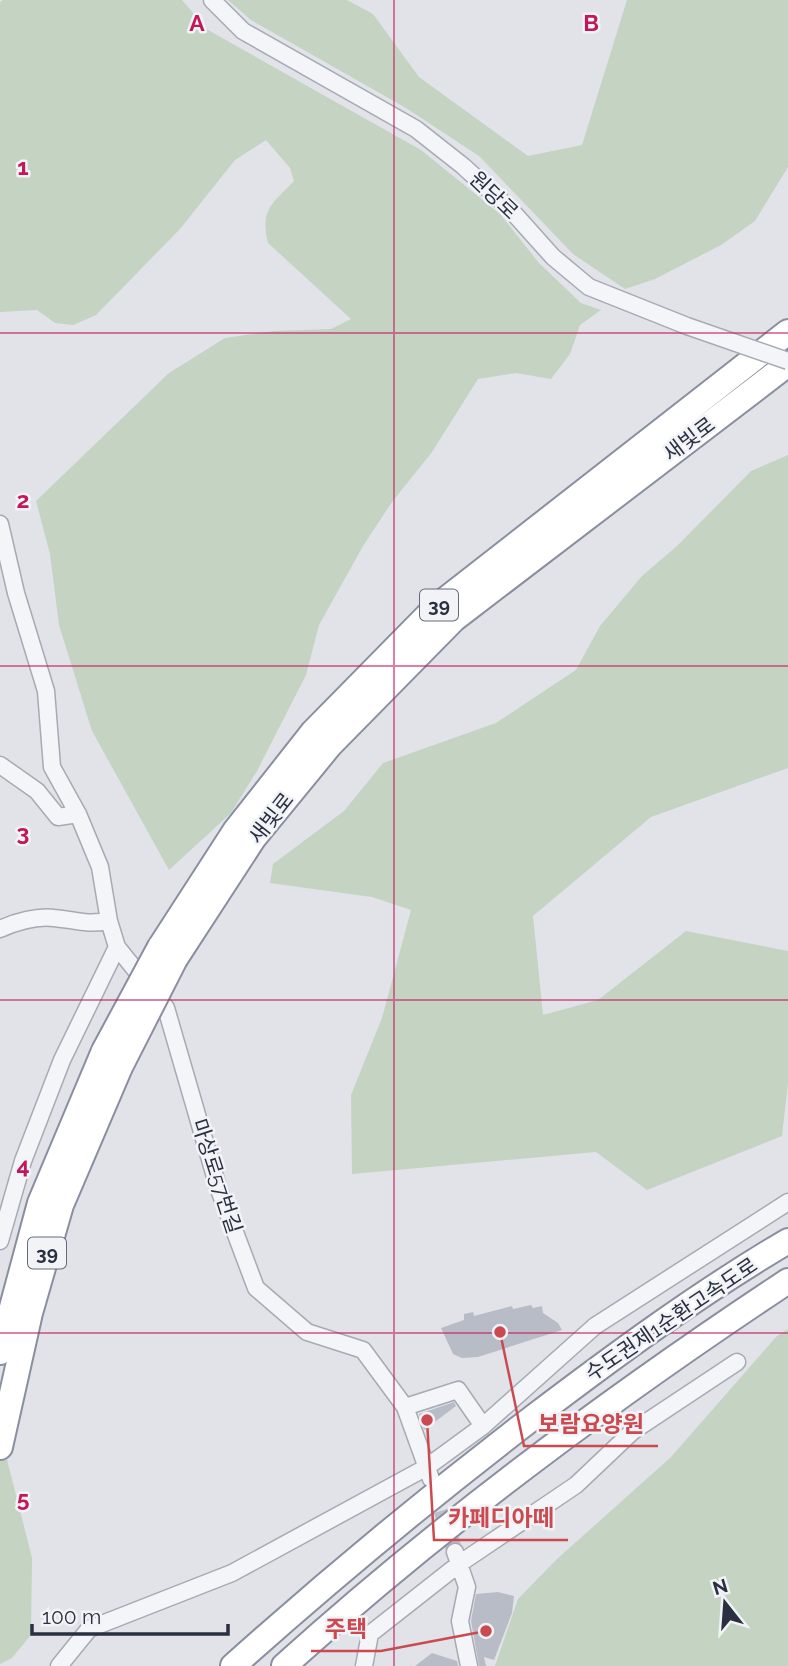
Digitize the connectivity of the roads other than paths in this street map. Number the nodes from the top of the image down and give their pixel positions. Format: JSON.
{"nodes":[{"id":1,"x":212,"y":0,"type":"edge"},
{"id":2,"x":788,"y":332,"type":"edge"},
{"id":3,"x":788,"y":363,"type":"edge"},
{"id":4,"x":0,"y":524,"type":"edge"},
{"id":5,"x":0,"y":765,"type":"edge"},
{"id":6,"x":78,"y":814,"type":"junction"},
{"id":7,"x":109,"y":921,"type":"junction"},
{"id":8,"x":0,"y":929,"type":"edge"},
{"id":9,"x":117,"y":947,"type":"junction"},
{"id":10,"x":167,"y":953,"type":"junction"},
{"id":11,"x":112,"y":1059,"type":"junction"},
{"id":12,"x":788,"y":1202,"type":"edge"},
{"id":13,"x":0,"y":1241,"type":"edge"},
{"id":14,"x":788,"y":1241,"type":"edge"},
{"id":15,"x":788,"y":1281,"type":"edge"},
{"id":16,"x":0,"y":1352,"type":"edge"},
{"id":17,"x":737,"y":1362,"type":"dead end"},
{"id":18,"x":405,"y":1407,"type":"junction"},
{"id":19,"x":483,"y":1426,"type":"junction"},
{"id":20,"x":0,"y":1447,"type":"edge"},
{"id":21,"x":429,"y":1473,"type":"junction"},
{"id":22,"x":457,"y":1558,"type":"junction"},
{"id":23,"x":59,"y":1666,"type":"edge"},
{"id":24,"x":233,"y":1666,"type":"edge"},
{"id":25,"x":284,"y":1666,"type":"edge"},
{"id":26,"x":364,"y":1666,"type":"edge"},
{"id":27,"x":469,"y":1666,"type":"edge"}],
"edges":[{"from":1,"to":3,"type":"street","name":"원당로","bridge":true},
{"from":2,"to":10,"type":"highway","name":"새빛로","number":"39"},
{"from":3,"to":10,"type":"highway","name":"새빛로","number":"39"},
{"from":4,"to":6,"type":"street","name":"마상로57번길"},
{"from":5,"to":6,"type":"street"},
{"from":6,"to":7,"type":"street","name":"마상로57번길"},
{"from":7,"to":8,"type":"street"},
{"from":7,"to":9,"type":"street","name":"마상로57번길"},
{"from":9,"to":13,"type":"street"},
{"from":9,"to":18,"type":"street","name":"마상로57번길"},
{"from":10,"to":11,"type":"highway","name":"새빛로","number":"39","bridge":true},
{"from":11,"to":16,"type":"highway","name":"새빛로","number":"39"},
{"from":11,"to":20,"type":"highway","name":"새빛로","number":"39"},
{"from":12,"to":19,"type":"street"},
{"from":14,"to":24,"type":"highway","name":"수도권제1순환고속도로"},
{"from":15,"to":25,"type":"highway","name":"수도권제1순환고속도로"},
{"from":17,"to":22,"type":"street"},
{"from":18,"to":19,"type":"street"},
{"from":18,"to":21,"type":"street","name":"마상로57번길"},
{"from":19,"to":21,"type":"street"},
{"from":21,"to":23,"type":"street"},
{"from":22,"to":26,"type":"street"},
{"from":22,"to":27,"type":"street"}]}
